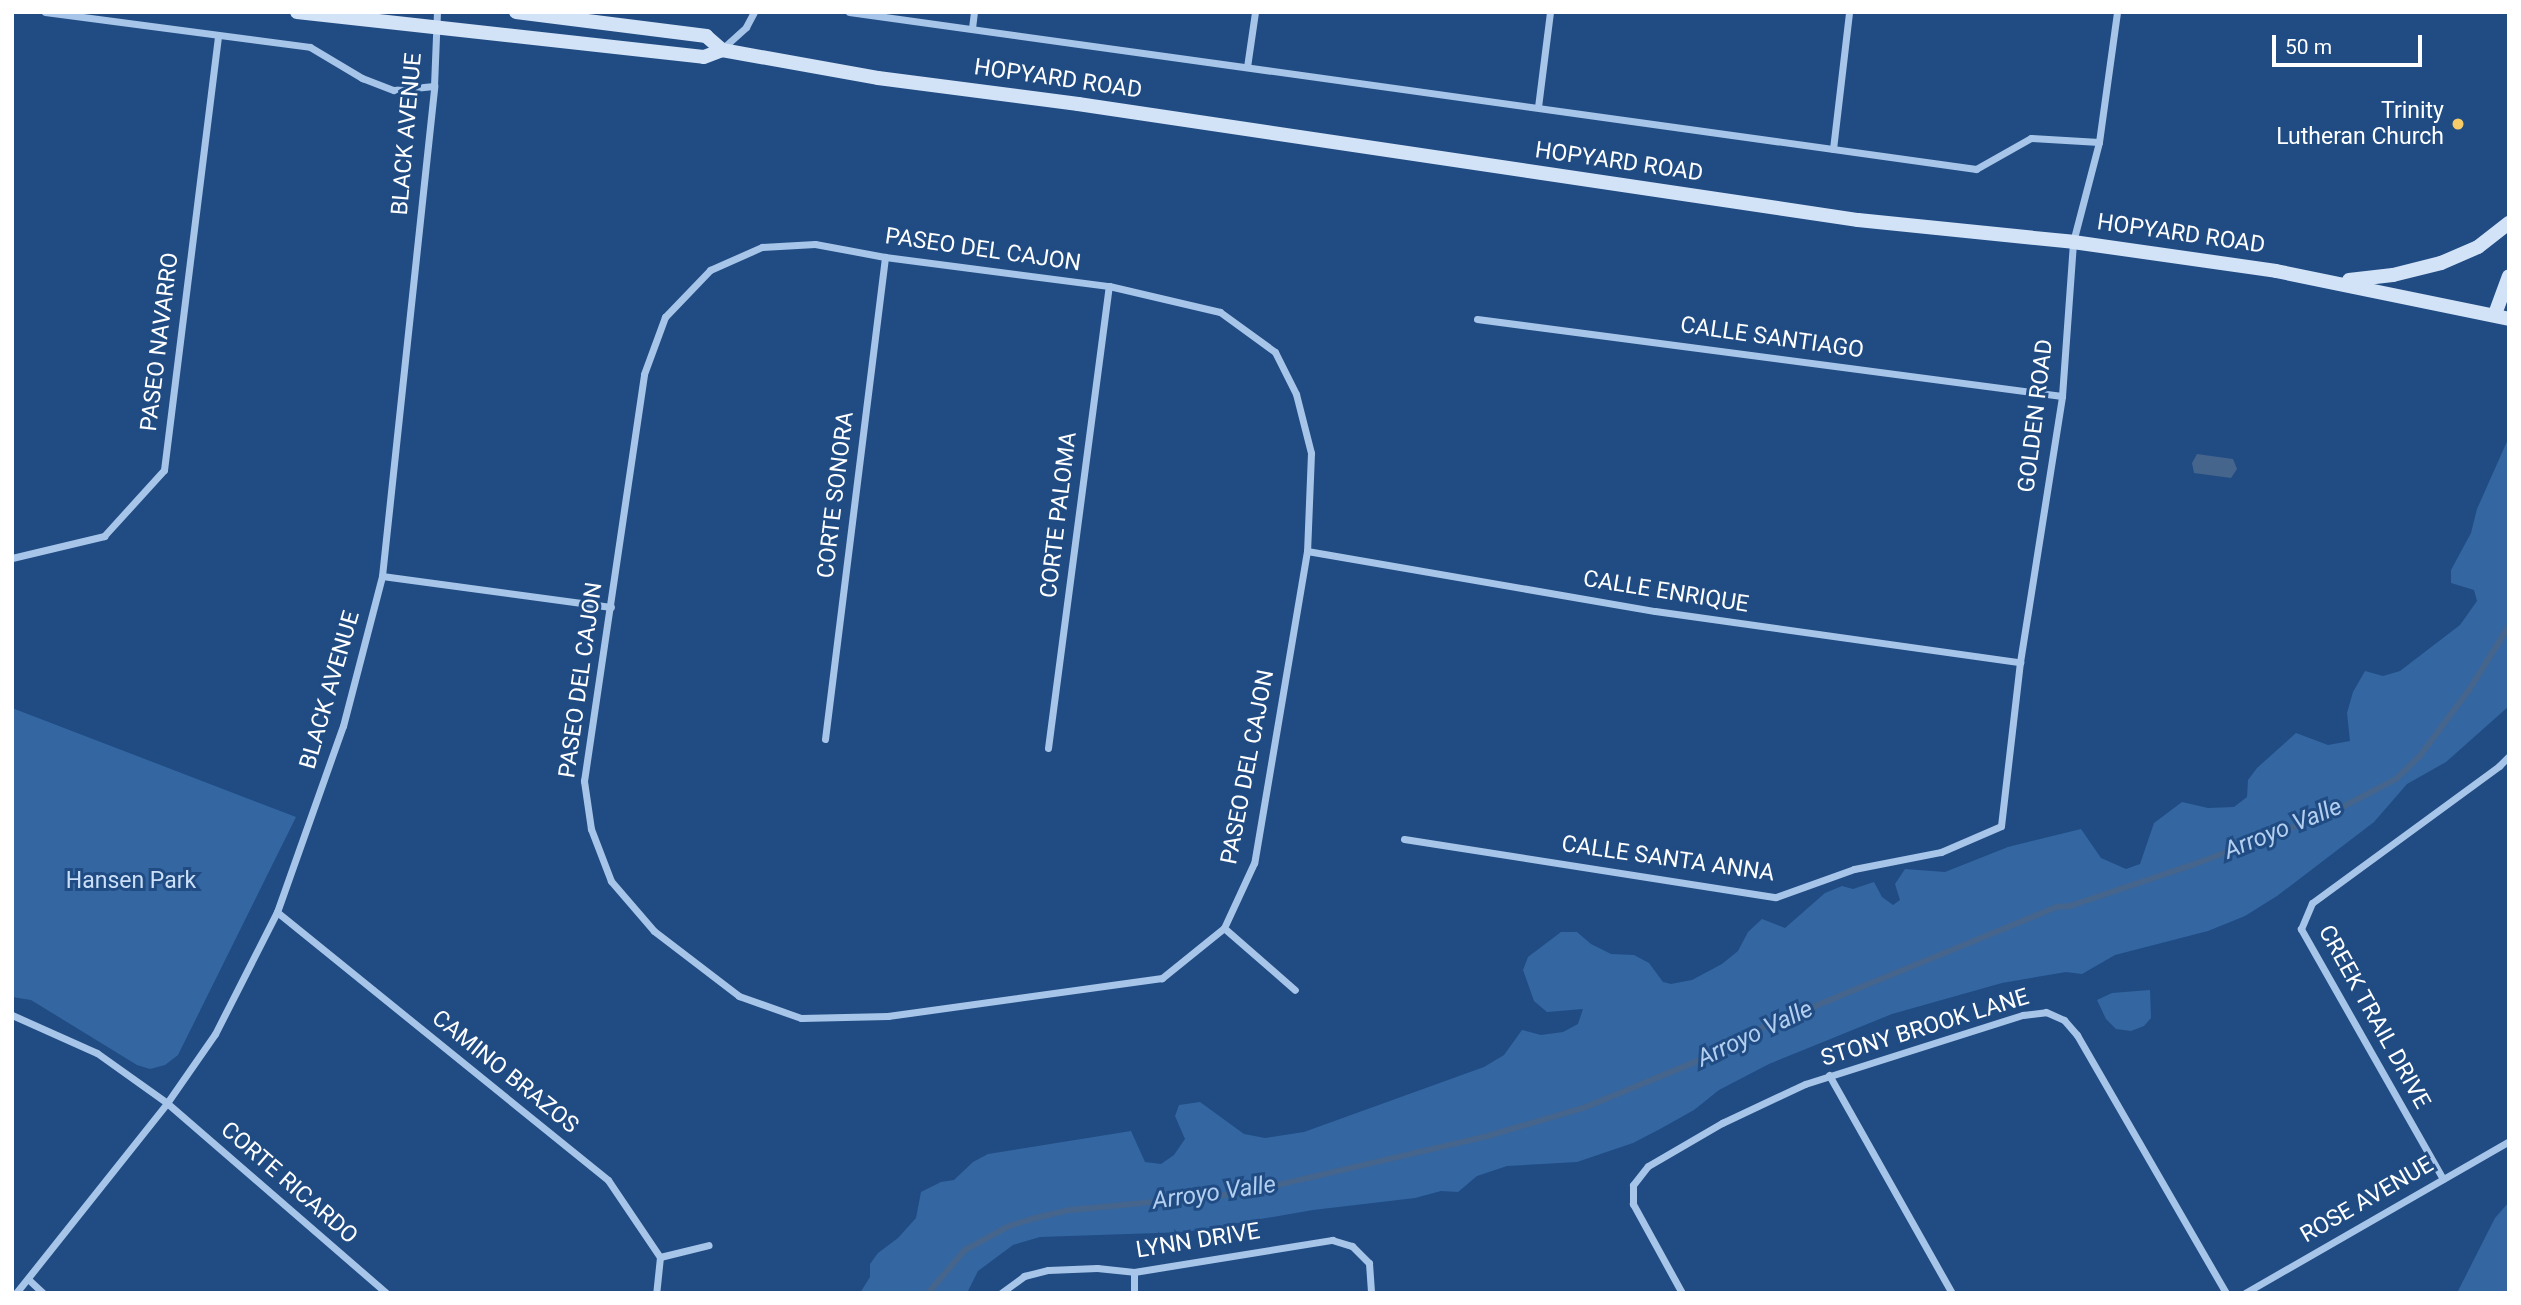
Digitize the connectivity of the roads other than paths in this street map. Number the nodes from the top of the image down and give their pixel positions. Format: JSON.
{"nodes":[{"id":1,"x":45,"y":12,"type":"edge"},
{"id":2,"x":297,"y":12,"type":"edge"},
{"id":3,"x":437,"y":12,"type":"edge"},
{"id":4,"x":516,"y":12,"type":"edge"},
{"id":5,"x":754,"y":12,"type":"edge"},
{"id":6,"x":849,"y":12,"type":"edge"},
{"id":7,"x":974,"y":12,"type":"edge"},
{"id":8,"x":1255,"y":12,"type":"edge"},
{"id":9,"x":1550,"y":12,"type":"edge"},
{"id":10,"x":1849,"y":12,"type":"edge"},
{"id":11,"x":2117,"y":12,"type":"edge"},
{"id":12,"x":972,"y":28,"type":"junction"},
{"id":13,"x":435,"y":29,"type":"junction"},
{"id":14,"x":218,"y":36,"type":"junction"},
{"id":15,"x":722,"y":50,"type":"junction"},
{"id":16,"x":1247,"y":66,"type":"junction"},
{"id":17,"x":434,"y":86,"type":"junction"},
{"id":18,"x":1538,"y":107,"type":"junction"},
{"id":19,"x":2099,"y":142,"type":"junction"},
{"id":20,"x":1833,"y":149,"type":"junction"},
{"id":21,"x":2509,"y":223,"type":"edge"},
{"id":22,"x":2073,"y":242,"type":"junction"},
{"id":23,"x":885,"y":257,"type":"junction"},
{"id":24,"x":2509,"y":276,"type":"edge"},
{"id":25,"x":2334,"y":281,"type":"junction"},
{"id":26,"x":1109,"y":286,"type":"junction"},
{"id":27,"x":2502,"y":317,"type":"edge"},
{"id":28,"x":1477,"y":318,"type":"dead end"},
{"id":29,"x":2062,"y":396,"type":"junction"},
{"id":30,"x":1307,"y":551,"type":"junction"},
{"id":31,"x":12,"y":558,"type":"edge"},
{"id":32,"x":382,"y":576,"type":"junction"},
{"id":33,"x":611,"y":607,"type":"junction"},
{"id":34,"x":2020,"y":662,"type":"junction"},
{"id":35,"x":825,"y":739,"type":"dead end"},
{"id":36,"x":1048,"y":748,"type":"dead end"},
{"id":37,"x":2509,"y":756,"type":"edge"},
{"id":38,"x":2001,"y":826,"type":"joint"},
{"id":39,"x":1404,"y":839,"type":"dead end"},
{"id":40,"x":277,"y":912,"type":"junction"},
{"id":41,"x":1224,"y":928,"type":"junction"},
{"id":42,"x":1295,"y":990,"type":"dead end"},
{"id":43,"x":12,"y":1015,"type":"edge"},
{"id":44,"x":1829,"y":1075,"type":"junction"},
{"id":45,"x":167,"y":1103,"type":"junction"},
{"id":46,"x":2509,"y":1141,"type":"edge"},
{"id":47,"x":2443,"y":1179,"type":"junction"},
{"id":48,"x":709,"y":1245,"type":"dead end"},
{"id":49,"x":660,"y":1257,"type":"junction"},
{"id":50,"x":1134,"y":1272,"type":"junction"},
{"id":51,"x":28,"y":1279,"type":"junction"},
{"id":52,"x":16,"y":1293,"type":"edge"},
{"id":53,"x":43,"y":1293,"type":"edge"},
{"id":54,"x":386,"y":1293,"type":"edge"},
{"id":55,"x":656,"y":1293,"type":"edge"},
{"id":56,"x":1001,"y":1293,"type":"edge"},
{"id":57,"x":1134,"y":1293,"type":"edge"},
{"id":58,"x":1371,"y":1293,"type":"edge"},
{"id":59,"x":1682,"y":1293,"type":"edge"},
{"id":60,"x":1952,"y":1293,"type":"edge"},
{"id":61,"x":2226,"y":1293,"type":"edge"},
{"id":62,"x":2245,"y":1293,"type":"edge"}],
"edges":[{"from":1,"to":14,"type":"street"},
{"from":2,"to":13,"type":"main road","name":"HOPYARD ROAD"},
{"from":3,"to":13,"type":"street","name":"BLACK AVENUE"},
{"from":4,"to":15,"type":"main road","name":"HOPYARD ROAD"},
{"from":5,"to":15,"type":"street"},
{"from":6,"to":12,"type":"street","name":"HOPYARD ROAD"},
{"from":7,"to":12,"type":"street"},
{"from":8,"to":16,"type":"street"},
{"from":9,"to":18,"type":"street"},
{"from":10,"to":20,"type":"street"},
{"from":11,"to":19,"type":"street","name":"GOLDEN ROAD"},
{"from":12,"to":16,"type":"street","name":"HOPYARD ROAD"},
{"from":13,"to":15,"type":"main road","name":"HOPYARD ROAD"},
{"from":13,"to":17,"type":"street","name":"BLACK AVENUE"},
{"from":14,"to":17,"type":"street"},
{"from":14,"to":31,"type":"street","name":"PASEO NAVARRO"},
{"from":15,"to":22,"type":"main road","name":"HOPYARD ROAD"},
{"from":16,"to":18,"type":"street","name":"HOPYARD ROAD"},
{"from":17,"to":32,"type":"street","name":"BLACK AVENUE"},
{"from":18,"to":20,"type":"street","name":"HOPYARD ROAD"},
{"from":19,"to":20,"type":"street","name":"HOPYARD ROAD"},
{"from":19,"to":22,"type":"street","name":"GOLDEN ROAD"},
{"from":21,"to":25,"type":"main road"},
{"from":22,"to":25,"type":"main road","name":"HOPYARD ROAD"},
{"from":22,"to":29,"type":"street","name":"GOLDEN ROAD"},
{"from":23,"to":26,"type":"street","name":"PASEO DEL CAJON"},
{"from":23,"to":33,"type":"street","name":"PASEO DEL CAJON"},
{"from":23,"to":35,"type":"street","name":"CORTE SONORA"},
{"from":24,"to":27,"type":"main road"},
{"from":25,"to":27,"type":"main road","name":"HOPYARD ROAD"},
{"from":26,"to":30,"type":"street","name":"PASEO DEL CAJON"},
{"from":26,"to":36,"type":"street","name":"CORTE PALOMA"},
{"from":28,"to":29,"type":"street","name":"CALLE SANTIAGO"},
{"from":29,"to":34,"type":"street","name":"GOLDEN ROAD"},
{"from":30,"to":34,"type":"street","name":"CALLE ENRIQUE"},
{"from":30,"to":41,"type":"street","name":"PASEO DEL CAJON"},
{"from":32,"to":33,"type":"street"},
{"from":32,"to":40,"type":"street","name":"BLACK AVENUE"},
{"from":33,"to":41,"type":"street","name":"PASEO DEL CAJON"},
{"from":34,"to":38,"type":"street","name":"GOLDEN ROAD"},
{"from":37,"to":47,"type":"street","name":"CREEK TRAIL DRIVE"},
{"from":38,"to":39,"type":"street","name":"CALLE SANTA ANNA"},
{"from":40,"to":45,"type":"street","name":"BLACK AVENUE"},
{"from":40,"to":49,"type":"street","name":"CAMINO BRAZOS"},
{"from":41,"to":42,"type":"street"},
{"from":43,"to":45,"type":"street","name":"CORTE RICARDO"},
{"from":44,"to":59,"type":"street","name":"STONY BROOK LANE"},
{"from":44,"to":60,"type":"street"},
{"from":44,"to":61,"type":"street","name":"STONY BROOK LANE"},
{"from":45,"to":51,"type":"street","name":"BLACK AVENUE"},
{"from":45,"to":54,"type":"street","name":"CORTE RICARDO"},
{"from":46,"to":47,"type":"street","name":"ROSE AVENUE"},
{"from":47,"to":62,"type":"street","name":"ROSE AVENUE"},
{"from":48,"to":49,"type":"street"},
{"from":49,"to":55,"type":"street"},
{"from":50,"to":56,"type":"street","name":"LYNN DRIVE"},
{"from":50,"to":57,"type":"street"},
{"from":50,"to":58,"type":"street","name":"LYNN DRIVE"},
{"from":51,"to":52,"type":"street","name":"BLACK AVENUE"},
{"from":51,"to":53,"type":"street"}]}
